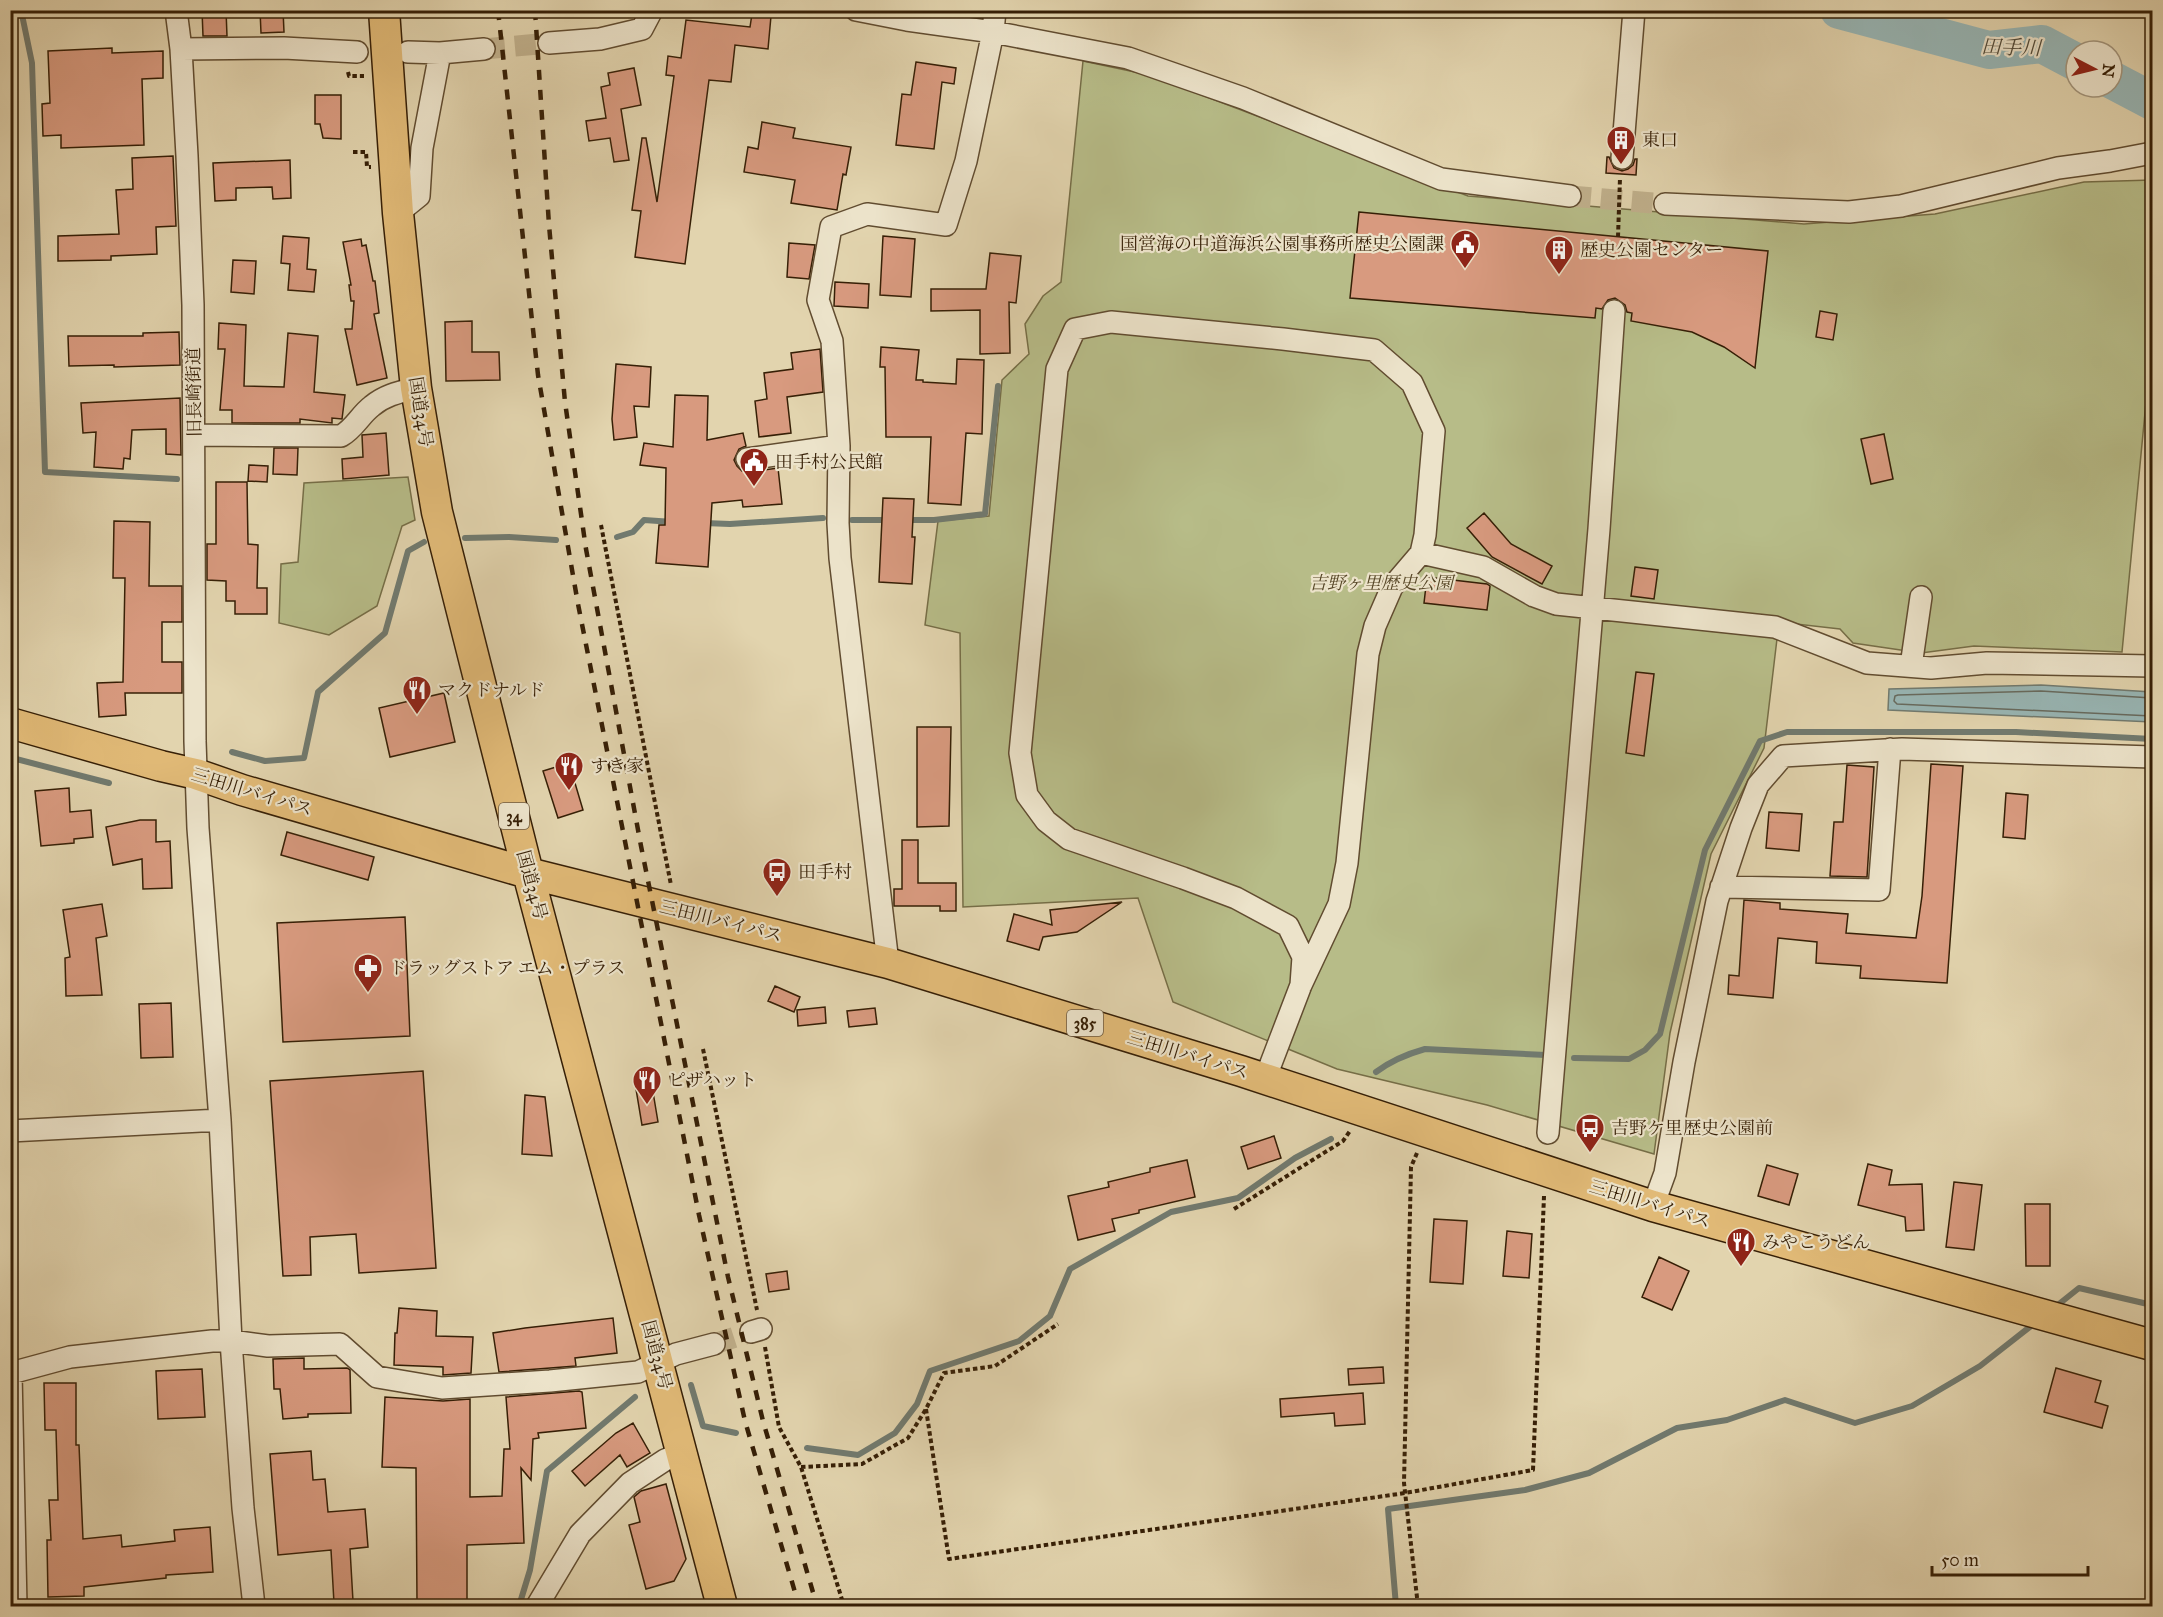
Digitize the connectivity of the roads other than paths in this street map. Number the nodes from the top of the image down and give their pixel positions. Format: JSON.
{"nodes":[{"id":1,"x":176,"y":10,"type":"edge"},
{"id":2,"x":384,"y":10,"type":"edge"},
{"id":3,"x":652,"y":10,"type":"edge"},
{"id":4,"x":856,"y":10,"type":"edge"},
{"id":5,"x":995,"y":10,"type":"edge"},
{"id":6,"x":1634,"y":10,"type":"edge"},
{"id":7,"x":993,"y":32,"type":"junction"},
{"id":8,"x":549,"y":43,"type":"tunnel mouth"},
{"id":9,"x":181,"y":49,"type":"junction"},
{"id":10,"x":484,"y":49,"type":"tunnel mouth"},
{"id":11,"x":357,"y":52,"type":"dead end"},
{"id":12,"x":408,"y":52,"type":"dead end"},
{"id":13,"x":440,"y":53,"type":"junction"},
{"id":14,"x":2152,"y":153,"type":"edge"},
{"id":15,"x":1621,"y":166,"type":"road end"},
{"id":16,"x":1570,"y":196,"type":"tunnel mouth"},
{"id":17,"x":1665,"y":204,"type":"tunnel mouth"},
{"id":18,"x":398,"y":213,"type":"junction"},
{"id":19,"x":1614,"y":311,"type":"dead end"},
{"id":20,"x":416,"y":388,"type":"junction"},
{"id":21,"x":195,"y":435,"type":"junction"},
{"id":22,"x":840,"y":446,"type":"junction"},
{"id":23,"x":747,"y":459,"type":"dead end"},
{"id":24,"x":1421,"y":553,"type":"junction"},
{"id":25,"x":1921,"y":597,"type":"dead end"},
{"id":26,"x":1591,"y":608,"type":"junction"},
{"id":27,"x":1911,"y":666,"type":"junction"},
{"id":28,"x":2152,"y":666,"type":"edge"},
{"id":29,"x":10,"y":723,"type":"edge"},
{"id":30,"x":1890,"y":749,"type":"junction"},
{"id":31,"x":2152,"y":757,"type":"edge"},
{"id":32,"x":196,"y":774,"type":"junction"},
{"id":33,"x":528,"y":873,"type":"junction"},
{"id":34,"x":1722,"y":887,"type":"junction"},
{"id":35,"x":888,"y":963,"type":"junction"},
{"id":36,"x":1301,"y":985,"type":"junction"},
{"id":37,"x":1265,"y":1079,"type":"junction"},
{"id":38,"x":220,"y":1120,"type":"junction"},
{"id":39,"x":10,"y":1131,"type":"edge"},
{"id":40,"x":1548,"y":1133,"type":"dead end"},
{"id":41,"x":1653,"y":1206,"type":"junction"},
{"id":42,"x":231,"y":1341,"type":"junction"},
{"id":43,"x":714,"y":1344,"type":"tunnel mouth"},
{"id":44,"x":2152,"y":1345,"type":"edge"},
{"id":45,"x":659,"y":1364,"type":"junction"},
{"id":46,"x":682,"y":1453,"type":"junction"},
{"id":47,"x":16,"y":1606,"type":"edge"},
{"id":48,"x":254,"y":1606,"type":"edge"},
{"id":49,"x":537,"y":1606,"type":"edge"},
{"id":50,"x":722,"y":1606,"type":"edge"}],
"edges":[{"from":1,"to":9,"type":"street","name":"旧長崎街道"},
{"from":2,"to":18,"type":"highway","name":"国道34号","number":"34"},
{"from":3,"to":8,"type":"street"},
{"from":4,"to":7,"type":"street"},
{"from":5,"to":7,"type":"street"},
{"from":6,"to":15,"type":"street"},
{"from":7,"to":16,"type":"street"},
{"from":7,"to":22,"type":"street"},
{"from":9,"to":11,"type":"street"},
{"from":9,"to":21,"type":"street","name":"旧長崎街道"},
{"from":10,"to":13,"type":"street"},
{"from":12,"to":13,"type":"street"},
{"from":13,"to":18,"type":"street"},
{"from":14,"to":17,"type":"street"},
{"from":18,"to":20,"type":"highway","name":"国道34号","number":"34"},
{"from":19,"to":26,"type":"street"},
{"from":20,"to":21,"type":"street"},
{"from":20,"to":33,"type":"highway","name":"国道34号","number":"34"},
{"from":21,"to":32,"type":"street","name":"旧長崎街道"},
{"from":22,"to":23,"type":"street"},
{"from":22,"to":35,"type":"street"},
{"from":24,"to":26,"type":"street"},
{"from":24,"to":36,"type":"street"},
{"from":24,"to":36,"type":"street"},
{"from":25,"to":27,"type":"street"},
{"from":26,"to":27,"type":"street"},
{"from":26,"to":40,"type":"street"},
{"from":27,"to":28,"type":"street"},
{"from":29,"to":32,"type":"highway","name":"三田川バイパス","number":"385"},
{"from":30,"to":31,"type":"street"},
{"from":30,"to":34,"type":"street"},
{"from":30,"to":34,"type":"street"},
{"from":32,"to":33,"type":"highway","name":"三田川バイパス","number":"385"},
{"from":32,"to":38,"type":"street","name":"旧長崎街道"},
{"from":33,"to":35,"type":"highway","name":"三田川バイパス","number":"385"},
{"from":33,"to":45,"type":"highway","name":"国道34号","number":"34"},
{"from":34,"to":41,"type":"street"},
{"from":35,"to":37,"type":"highway","name":"三田川バイパス","number":"385"},
{"from":36,"to":37,"type":"street"},
{"from":37,"to":41,"type":"highway","name":"三田川バイパス","number":"385"},
{"from":38,"to":39,"type":"street"},
{"from":38,"to":42,"type":"street","name":"旧長崎街道"},
{"from":41,"to":44,"type":"highway","name":"三田川バイパス","number":"385"},
{"from":42,"to":45,"type":"street"},
{"from":42,"to":47,"type":"street"},
{"from":42,"to":48,"type":"street","name":"旧長崎街道"},
{"from":43,"to":45,"type":"street"},
{"from":45,"to":46,"type":"highway","name":"国道34号","number":"34"},
{"from":46,"to":49,"type":"street"},
{"from":46,"to":50,"type":"highway","name":"国道34号","number":"34"}]}
